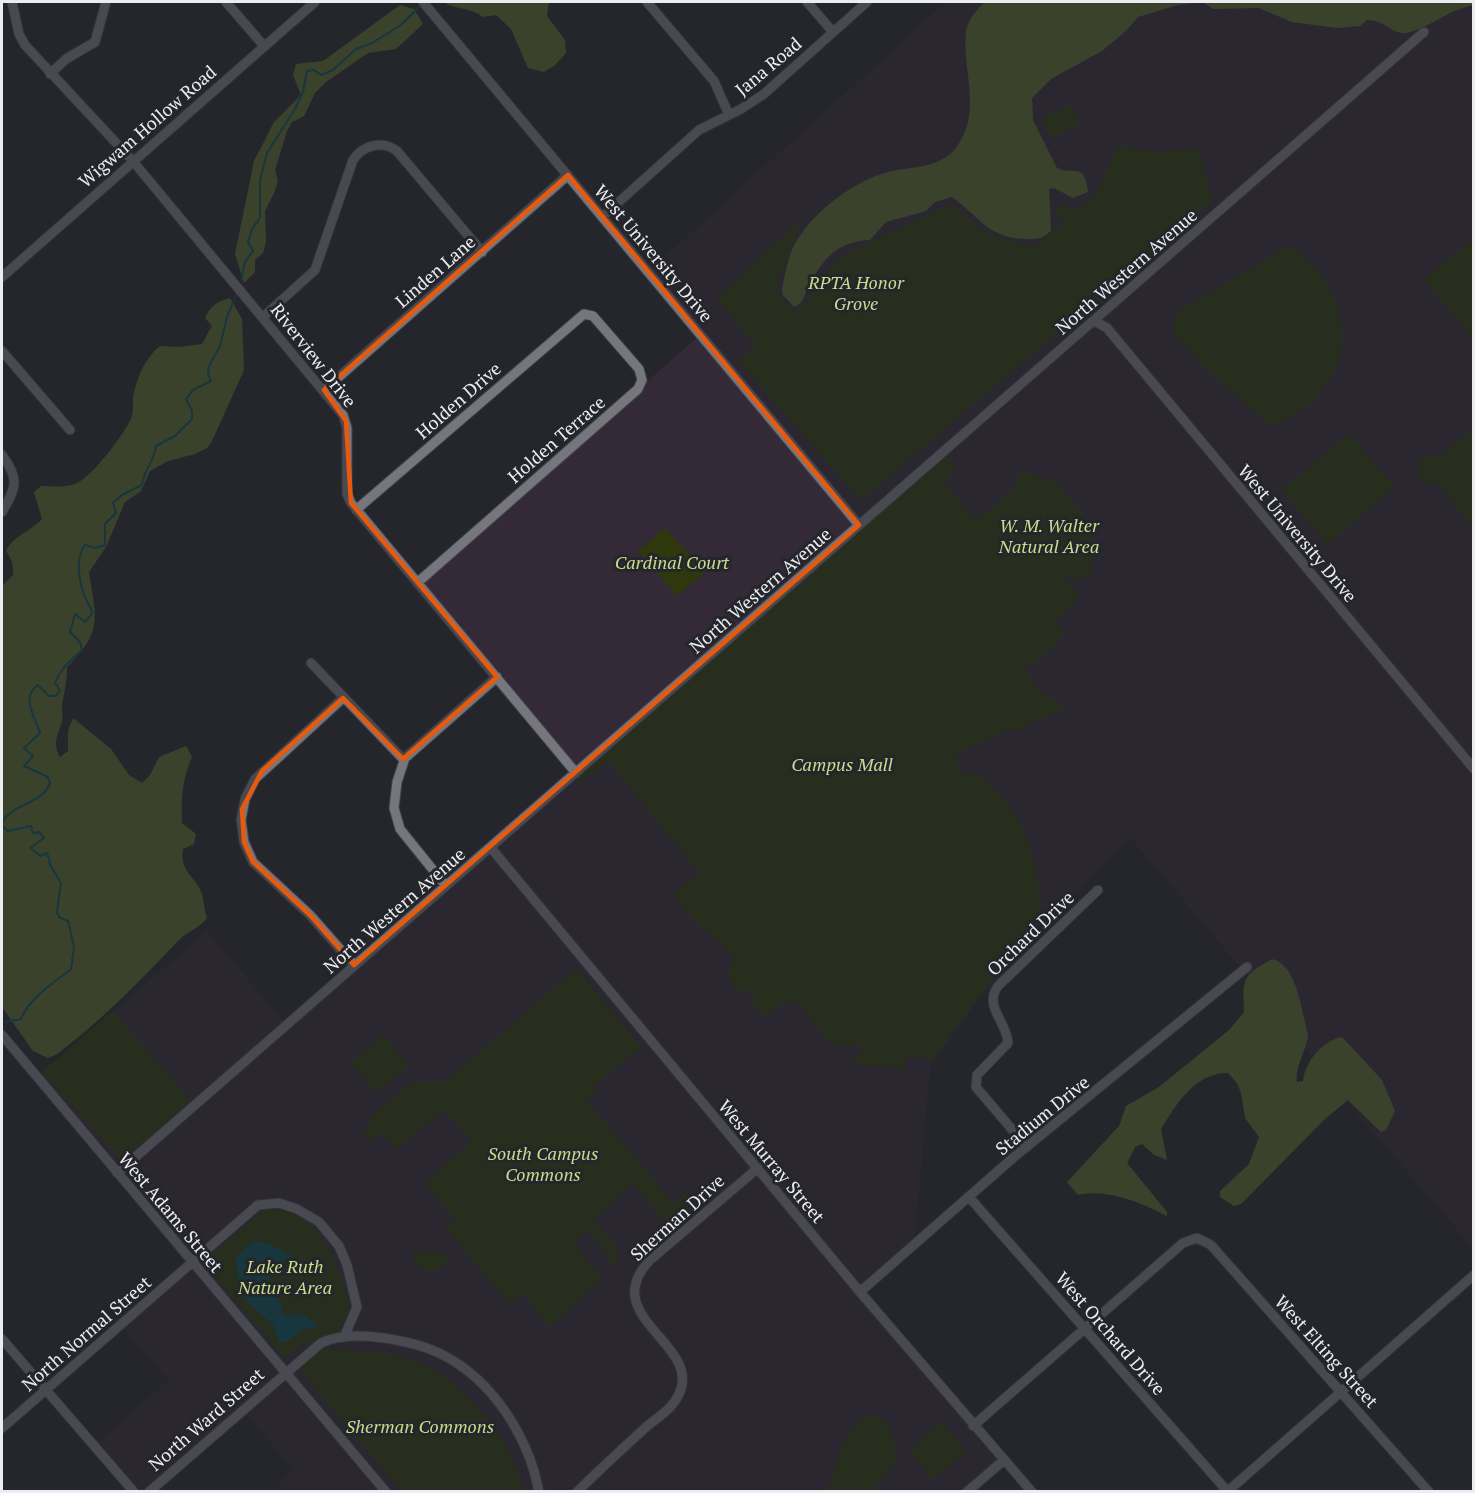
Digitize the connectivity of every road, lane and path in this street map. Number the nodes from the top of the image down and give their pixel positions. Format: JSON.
{"nodes":[{"id":1,"x":12,"y":2,"type":"edge"},
{"id":2,"x":106,"y":2,"type":"edge"},
{"id":3,"x":226,"y":2,"type":"edge"},
{"id":4,"x":315,"y":2,"type":"edge"},
{"id":5,"x":423,"y":2,"type":"edge"},
{"id":6,"x":647,"y":2,"type":"edge"},
{"id":7,"x":807,"y":2,"type":"edge"},
{"id":8,"x":867,"y":2,"type":"edge"},
{"id":9,"x":833,"y":32,"type":"junction"},
{"id":10,"x":1424,"y":32,"type":"dead end"},
{"id":11,"x":264,"y":46,"type":"junction"},
{"id":12,"x":50,"y":74,"type":"junction"},
{"id":13,"x":729,"y":115,"type":"junction"},
{"id":14,"x":132,"y":160,"type":"junction"},
{"id":15,"x":568,"y":175,"type":"junction"},
{"id":16,"x":602,"y":217,"type":"junction"},
{"id":17,"x":482,"y":252,"type":"junction"},
{"id":18,"x":2,"y":277,"type":"edge"},
{"id":19,"x":581,"y":315,"type":"joint"},
{"id":20,"x":263,"y":317,"type":"junction"},
{"id":21,"x":1095,"y":321,"type":"junction"},
{"id":22,"x":2,"y":351,"type":"edge"},
{"id":23,"x":324,"y":390,"type":"junction"},
{"id":24,"x":70,"y":430,"type":"dead end"},
{"id":25,"x":2,"y":455,"type":"edge"},
{"id":26,"x":356,"y":510,"type":"junction"},
{"id":27,"x":2,"y":512,"type":"edge"},
{"id":28,"x":859,"y":525,"type":"junction"},
{"id":29,"x":417,"y":583,"type":"junction"},
{"id":30,"x":311,"y":663,"type":"dead end"},
{"id":31,"x":497,"y":677,"type":"junction"},
{"id":32,"x":343,"y":699,"type":"junction"},
{"id":33,"x":404,"y":760,"type":"junction"},
{"id":34,"x":1473,"y":769,"type":"edge"},
{"id":35,"x":576,"y":773,"type":"junction"},
{"id":36,"x":491,"y":848,"type":"junction"},
{"id":37,"x":446,"y":886,"type":"junction"},
{"id":38,"x":1098,"y":890,"type":"dead end"},
{"id":39,"x":354,"y":965,"type":"junction"},
{"id":40,"x":1247,"y":967,"type":"dead end"},
{"id":41,"x":2,"y":1035,"type":"edge"},
{"id":42,"x":1028,"y":1147,"type":"junction"},
{"id":43,"x":758,"y":1168,"type":"junction"},
{"id":44,"x":117,"y":1173,"type":"junction"},
{"id":45,"x":969,"y":1197,"type":"junction"},
{"id":46,"x":191,"y":1262,"type":"junction"},
{"id":47,"x":1473,"y":1275,"type":"edge"},
{"id":48,"x":860,"y":1292,"type":"junction"},
{"id":49,"x":1085,"y":1328,"type":"junction"},
{"id":50,"x":344,"y":1336,"type":"junction"},
{"id":51,"x":2,"y":1339,"type":"edge"},
{"id":52,"x":285,"y":1372,"type":"junction"},
{"id":53,"x":46,"y":1390,"type":"junction"},
{"id":54,"x":1343,"y":1392,"type":"junction"},
{"id":55,"x":973,"y":1426,"type":"junction"},
{"id":56,"x":2,"y":1428,"type":"edge"},
{"id":57,"x":1004,"y":1460,"type":"junction"},
{"id":58,"x":134,"y":1491,"type":"edge"},
{"id":59,"x":148,"y":1491,"type":"edge"},
{"id":60,"x":385,"y":1491,"type":"edge"},
{"id":61,"x":539,"y":1491,"type":"edge"},
{"id":62,"x":577,"y":1491,"type":"edge"},
{"id":63,"x":968,"y":1491,"type":"edge"},
{"id":64,"x":1032,"y":1491,"type":"edge"},
{"id":65,"x":1228,"y":1491,"type":"edge"},
{"id":66,"x":1429,"y":1491,"type":"edge"}],
"edges":[{"from":1,"to":12,"type":"street","name":"Riverview Drive"},
{"from":2,"to":12,"type":"street"},
{"from":3,"to":11,"type":"street"},
{"from":4,"to":11,"type":"street","name":"Wigwam Hollow Road"},
{"from":5,"to":15,"type":"street","name":"West University Drive"},
{"from":6,"to":13,"type":"street"},
{"from":7,"to":9,"type":"street"},
{"from":8,"to":9,"type":"street","name":"Jana Road"},
{"from":9,"to":13,"type":"street","name":"Jana Road"},
{"from":10,"to":21,"type":"street","name":"North Western Avenue"},
{"from":11,"to":14,"type":"street","name":"Wigwam Hollow Road"},
{"from":12,"to":14,"type":"street","name":"Riverview Drive"},
{"from":13,"to":16,"type":"street","name":"Jana Road"},
{"from":14,"to":18,"type":"street","name":"Wigwam Hollow Road"},
{"from":14,"to":20,"type":"street","name":"Riverview Drive"},
{"from":15,"to":16,"type":"street","name":"West University Drive"},
{"from":15,"to":17,"type":"street","name":"Linden Lane"},
{"from":16,"to":28,"type":"street","name":"West University Drive"},
{"from":17,"to":20,"type":"street"},
{"from":17,"to":23,"type":"street","name":"Linden Lane"},
{"from":19,"to":26,"type":"street","name":"Holden Drive"},
{"from":19,"to":29,"type":"street","name":"Holden Terrace"},
{"from":20,"to":23,"type":"street","name":"Riverview Drive"},
{"from":21,"to":28,"type":"street","name":"North Western Avenue"},
{"from":21,"to":34,"type":"street","name":"West University Drive"},
{"from":22,"to":24,"type":"street"},
{"from":23,"to":26,"type":"street","name":"Riverview Drive"},
{"from":25,"to":27,"type":"street"},
{"from":26,"to":29,"type":"street","name":"Riverview Drive"},
{"from":28,"to":35,"type":"street","name":"North Western Avenue"},
{"from":29,"to":31,"type":"street","name":"Riverview Drive"},
{"from":30,"to":32,"type":"street"},
{"from":31,"to":33,"type":"street"},
{"from":31,"to":35,"type":"street","name":"Riverview Drive"},
{"from":32,"to":33,"type":"street"},
{"from":32,"to":39,"type":"street"},
{"from":33,"to":37,"type":"street"},
{"from":35,"to":36,"type":"street","name":"North Western Avenue"},
{"from":36,"to":37,"type":"street","name":"North Western Avenue"},
{"from":36,"to":43,"type":"street","name":"West Murray Street"},
{"from":37,"to":39,"type":"street","name":"North Western Avenue"},
{"from":38,"to":42,"type":"street","name":"Orchard Drive"},
{"from":39,"to":44,"type":"street","name":"North Western Avenue"},
{"from":40,"to":42,"type":"street","name":"Stadium Drive"},
{"from":41,"to":44,"type":"street","name":"West Adams Street"},
{"from":42,"to":45,"type":"street","name":"Stadium Drive"},
{"from":43,"to":48,"type":"street","name":"West Murray Street"},
{"from":43,"to":62,"type":"street","name":"Sherman Drive"},
{"from":44,"to":46,"type":"street","name":"West Adams Street"},
{"from":45,"to":48,"type":"street","name":"Stadium Drive"},
{"from":45,"to":49,"type":"street","name":"West Orchard Drive"},
{"from":46,"to":50,"type":"street","name":"North Normal Street"},
{"from":46,"to":52,"type":"street","name":"West Adams Street"},
{"from":46,"to":53,"type":"street","name":"North Normal Street"},
{"from":47,"to":54,"type":"street"},
{"from":48,"to":55,"type":"street","name":"West Murray Street"},
{"from":49,"to":54,"type":"street","name":"West Elting Street"},
{"from":49,"to":55,"type":"street"},
{"from":49,"to":65,"type":"street","name":"West Orchard Drive"},
{"from":50,"to":52,"type":"street","name":"North Ward Street"},
{"from":50,"to":61,"type":"street"},
{"from":51,"to":53,"type":"street"},
{"from":52,"to":59,"type":"street","name":"North Ward Street"},
{"from":52,"to":60,"type":"street","name":"West Adams Street"},
{"from":53,"to":56,"type":"street","name":"North Normal Street"},
{"from":53,"to":58,"type":"street"},
{"from":54,"to":65,"type":"street"},
{"from":54,"to":66,"type":"street","name":"West Elting Street"},
{"from":55,"to":57,"type":"street","name":"West Murray Street"},
{"from":57,"to":63,"type":"street"},
{"from":57,"to":64,"type":"street","name":"West Murray Street"}]}
